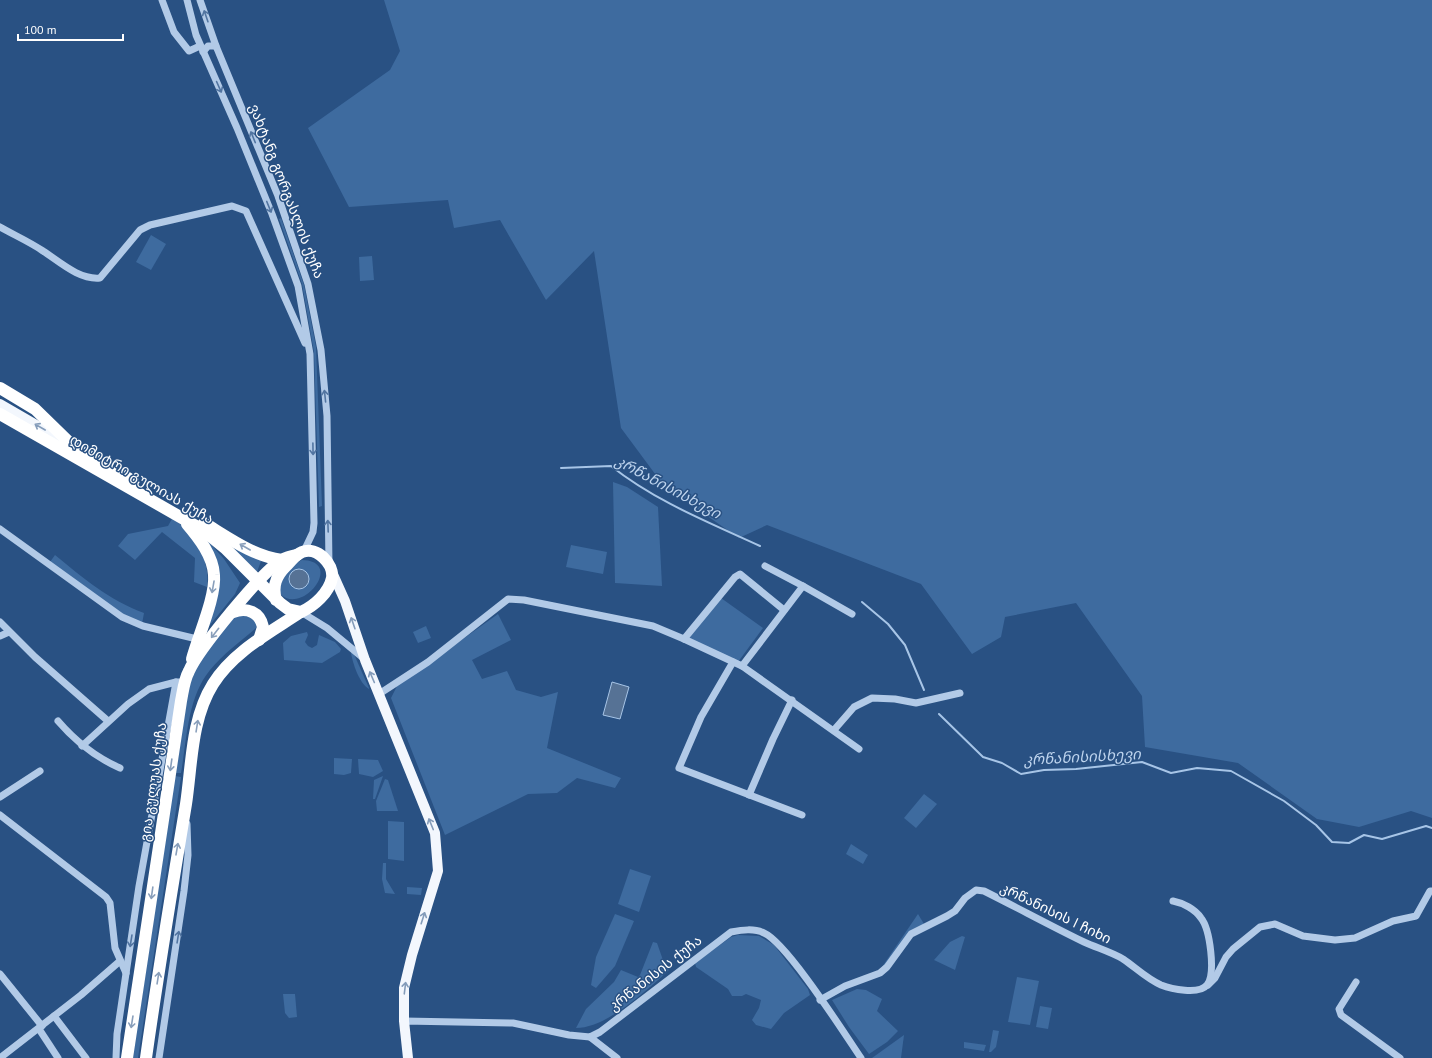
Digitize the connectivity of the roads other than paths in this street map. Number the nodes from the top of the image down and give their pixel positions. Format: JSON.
{"nodes":[{"id":1,"x":162,"y":0,"type":"edge"},
{"id":2,"x":187,"y":0,"type":"edge"},
{"id":3,"x":200,"y":0,"type":"edge"},
{"id":4,"x":216,"y":46,"type":"junction"},
{"id":5,"x":202,"y":49,"type":"junction"},
{"id":6,"x":221,"y":57,"type":"junction"},
{"id":7,"x":208,"y":63,"type":"junction"},
{"id":8,"x":0,"y":227,"type":"edge"},
{"id":9,"x":310,"y":354,"type":"junction"},
{"id":10,"x":0,"y":388,"type":"edge"},
{"id":11,"x":0,"y":404,"type":"edge"},
{"id":12,"x":0,"y":414,"type":"edge"},
{"id":13,"x":74,"y":447,"type":"junction"},
{"id":14,"x":180,"y":516,"type":"junction"},
{"id":15,"x":0,"y":529,"type":"edge"},
{"id":16,"x":300,"y":553,"type":"junction"},
{"id":17,"x":282,"y":560,"type":"junction"},
{"id":18,"x":765,"y":566,"type":"dead end"},
{"id":19,"x":331,"y":569,"type":"junction"},
{"id":20,"x":259,"y":582,"type":"junction"},
{"id":21,"x":803,"y":586,"type":"junction"},
{"id":22,"x":276,"y":600,"type":"junction"},
{"id":23,"x":784,"y":610,"type":"junction"},
{"id":24,"x":233,"y":612,"type":"junction"},
{"id":25,"x":300,"y":613,"type":"junction"},
{"id":26,"x":852,"y":614,"type":"dead end"},
{"id":27,"x":0,"y":622,"type":"edge"},
{"id":28,"x":9,"y":632,"type":"junction"},
{"id":29,"x":0,"y":636,"type":"edge"},
{"id":30,"x":197,"y":639,"type":"junction"},
{"id":31,"x":684,"y":639,"type":"junction"},
{"id":32,"x":259,"y":640,"type":"junction"},
{"id":33,"x":365,"y":660,"type":"junction"},
{"id":34,"x":733,"y":662,"type":"junction"},
{"id":35,"x":742,"y":666,"type":"junction"},
{"id":36,"x":188,"y":671,"type":"junction"},
{"id":37,"x":180,"y":682,"type":"junction"},
{"id":38,"x":960,"y":693,"type":"dead end"},
{"id":39,"x":380,"y":694,"type":"junction"},
{"id":40,"x":792,"y":700,"type":"junction"},
{"id":41,"x":58,"y":721,"type":"dead end"},
{"id":42,"x":108,"y":721,"type":"junction"},
{"id":43,"x":834,"y":730,"type":"junction"},
{"id":44,"x":82,"y":746,"type":"junction"},
{"id":45,"x":859,"y":749,"type":"dead end"},
{"id":46,"x":120,"y":768,"type":"dead end"},
{"id":47,"x":40,"y":771,"type":"dead end"},
{"id":48,"x":749,"y":795,"type":"junction"},
{"id":49,"x":0,"y":797,"type":"edge"},
{"id":50,"x":185,"y":806,"type":"junction"},
{"id":51,"x":802,"y":815,"type":"dead end"},
{"id":52,"x":0,"y":816,"type":"edge"},
{"id":53,"x":1432,"y":891,"type":"edge"},
{"id":54,"x":1173,"y":901,"type":"dead end"},
{"id":55,"x":120,"y":961,"type":"junction"},
{"id":56,"x":0,"y":974,"type":"edge"},
{"id":57,"x":126,"y":974,"type":"junction"},
{"id":58,"x":1356,"y":982,"type":"dead end"},
{"id":59,"x":1207,"y":986,"type":"junction"},
{"id":60,"x":820,"y":1000,"type":"junction"},
{"id":61,"x":54,"y":1016,"type":"junction"},
{"id":62,"x":404,"y":1021,"type":"junction"},
{"id":63,"x":40,"y":1027,"type":"junction"},
{"id":64,"x":590,"y":1037,"type":"junction"},
{"id":65,"x":0,"y":1058,"type":"edge"},
{"id":66,"x":58,"y":1058,"type":"edge"},
{"id":67,"x":86,"y":1058,"type":"edge"},
{"id":68,"x":116,"y":1058,"type":"edge"},
{"id":69,"x":127,"y":1058,"type":"edge"},
{"id":70,"x":146,"y":1058,"type":"edge"},
{"id":71,"x":159,"y":1058,"type":"edge"},
{"id":72,"x":403,"y":1058,"type":"edge"},
{"id":73,"x":408,"y":1058,"type":"edge"},
{"id":74,"x":617,"y":1058,"type":"edge"},
{"id":75,"x":861,"y":1058,"type":"edge"},
{"id":76,"x":1400,"y":1058,"type":"edge"}],
"edges":[{"from":1,"to":5,"type":"street"},
{"from":2,"to":5,"type":"street","name":"ვახტანგ გორგასლის ქუჩა"},
{"from":4,"to":3,"type":"street","name":"ვახტანგ გორგასლის ქუჩა","one_way":true},
{"from":4,"to":5,"type":"street"},
{"from":4,"to":6,"type":"street","name":"ვახტანგ გორგასლის ქუჩა"},
{"from":5,"to":7,"type":"street","name":"ვახტანგ გორგასლის ქუჩა"},
{"from":6,"to":7,"type":"street"},
{"from":19,"to":6,"type":"street","name":"ვახტანგ გორგასლის ქუჩა","one_way":true},
{"from":7,"to":9,"type":"street","name":"ვახტანგ გორგასლის ქუჩა","one_way":true},
{"from":8,"to":9,"type":"street"},
{"from":9,"to":16,"type":"street","name":"ვახტანგ გორგასლის ქუჩა","one_way":true},
{"from":10,"to":13,"type":"highway","name":"დიმიტრი გულიას ქუჩა"},
{"from":13,"to":11,"type":"main road","name":"დიმიტრი გულიას ქუჩა","one_way":true},
{"from":12,"to":14,"type":"highway","name":"დიმიტრი გულიას ქუჩა"},
{"from":17,"to":13,"type":"highway","name":"დიმიტრი გულიას ქუჩა","one_way":true},
{"from":14,"to":20,"type":"highway","name":"დიმიტრი გულიას ქუჩა"},
{"from":14,"to":30,"type":"highway","one_way":true},
{"from":15,"to":30,"type":"street"},
{"from":16,"to":17,"type":"highway","name":"გია გულუას ქუჩა"},
{"from":16,"to":19,"type":"highway"},
{"from":16,"to":22,"type":"highway"},
{"from":17,"to":20,"type":"highway","name":"გია გულუას ქუჩა"},
{"from":18,"to":21,"type":"street"},
{"from":19,"to":25,"type":"highway"},
{"from":33,"to":19,"type":"main road","name":"ვახტანგ გორგასლის ქუჩა","one_way":true},
{"from":20,"to":22,"type":"highway","name":"დიმიტრი გულიას ქუჩა"},
{"from":20,"to":24,"type":"highway","name":"გია გულუას ქუჩა"},
{"from":21,"to":23,"type":"street"},
{"from":21,"to":26,"type":"street"},
{"from":22,"to":25,"type":"highway"},
{"from":23,"to":31,"type":"street"},
{"from":23,"to":35,"type":"street"},
{"from":24,"to":32,"type":"highway"},
{"from":24,"to":36,"type":"highway","name":"გია გულუას ქუჩა","one_way":true},
{"from":25,"to":32,"type":"highway"},
{"from":25,"to":33,"type":"street","name":"ვახტანგ გორგასლის ქუჩა"},
{"from":27,"to":28,"type":"street"},
{"from":28,"to":29,"type":"street"},
{"from":28,"to":42,"type":"street"},
{"from":30,"to":36,"type":"highway"},
{"from":31,"to":34,"type":"street"},
{"from":31,"to":39,"type":"street"},
{"from":50,"to":32,"type":"highway","one_way":true},
{"from":39,"to":33,"type":"main road","name":"ვახტანგ გორგასლის ქუჩა","one_way":true},
{"from":34,"to":35,"type":"street"},
{"from":34,"to":48,"type":"street"},
{"from":35,"to":40,"type":"street"},
{"from":36,"to":37,"type":"highway","name":"გია გულუას ქუჩა"},
{"from":37,"to":42,"type":"street"},
{"from":37,"to":57,"type":"street","name":"გია გულუას ქუჩა","one_way":true},
{"from":37,"to":69,"type":"highway","name":"გია გულუას ქუჩა","one_way":true},
{"from":38,"to":43,"type":"street"},
{"from":62,"to":39,"type":"main road","name":"ვახტანგ გორგასლის ქუჩა","one_way":true},
{"from":40,"to":43,"type":"street"},
{"from":40,"to":48,"type":"street"},
{"from":41,"to":44,"type":"street"},
{"from":42,"to":44,"type":"street"},
{"from":43,"to":45,"type":"street"},
{"from":44,"to":46,"type":"street"},
{"from":47,"to":49,"type":"street"},
{"from":48,"to":51,"type":"street"},
{"from":70,"to":50,"type":"highway","one_way":true},
{"from":71,"to":50,"type":"street","one_way":true},
{"from":52,"to":55,"type":"street"},
{"from":53,"to":59,"type":"street"},
{"from":54,"to":59,"type":"street"},
{"from":55,"to":57,"type":"street"},
{"from":55,"to":61,"type":"street"},
{"from":56,"to":63,"type":"street"},
{"from":57,"to":68,"type":"street","name":"გია გულუას ქუჩა"},
{"from":58,"to":76,"type":"street"},
{"from":59,"to":60,"type":"street","name":"კრწანისის I ჩიხი"},
{"from":60,"to":64,"type":"street","name":"კრწანისის ქუჩა"},
{"from":60,"to":75,"type":"street","name":"კრწანისის ქუჩა"},
{"from":61,"to":63,"type":"street"},
{"from":61,"to":67,"type":"street"},
{"from":62,"to":64,"type":"street"},
{"from":62,"to":72,"type":"street","name":"ვახტანგ გორგასლის ქუჩა"},
{"from":62,"to":73,"type":"main road","name":"ვახტანგ გორგასლის ქუჩა"},
{"from":63,"to":65,"type":"street"},
{"from":63,"to":66,"type":"street"},
{"from":64,"to":74,"type":"street"}]}
